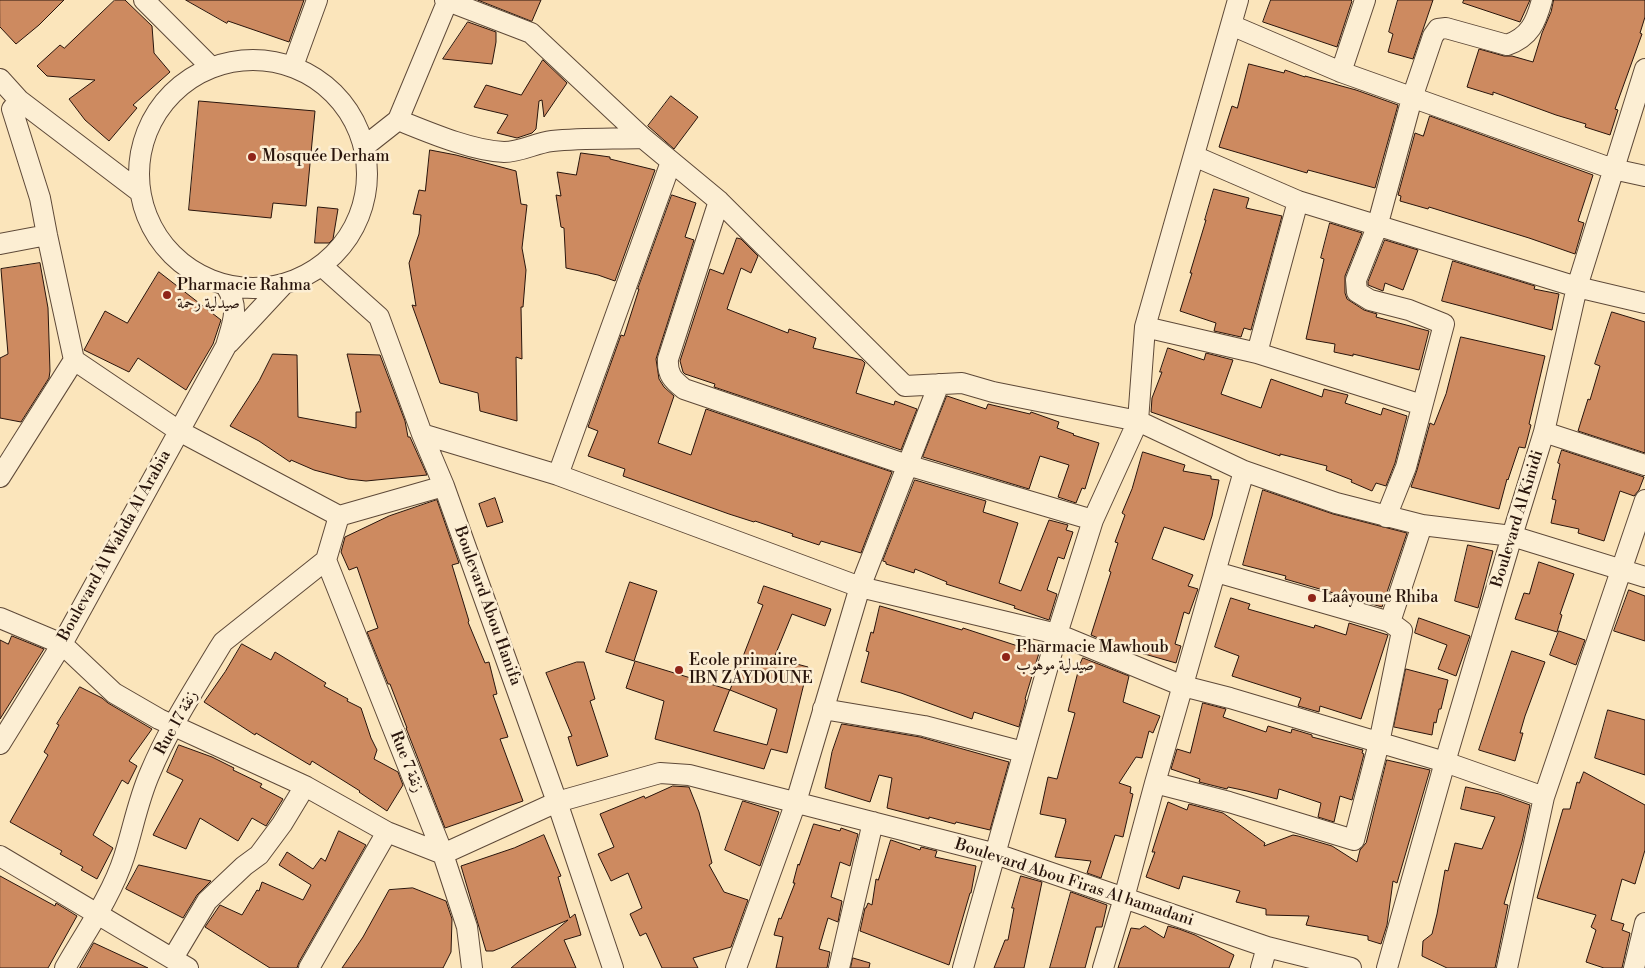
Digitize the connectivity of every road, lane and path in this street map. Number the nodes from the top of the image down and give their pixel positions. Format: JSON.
{"nodes":[{"id":1,"x":144,"y":0,"type":"edge"},
{"id":2,"x":317,"y":0,"type":"edge"},
{"id":3,"x":447,"y":0,"type":"edge"},
{"id":4,"x":1238,"y":0,"type":"edge"},
{"id":5,"x":1365,"y":0,"type":"edge"},
{"id":6,"x":1542,"y":0,"type":"edge"},
{"id":7,"x":1231,"y":25,"type":"junction"},
{"id":8,"x":293,"y":66,"type":"junction"},
{"id":9,"x":211,"y":67,"type":"junction"},
{"id":10,"x":1645,"y":69,"type":"edge"},
{"id":11,"x":1341,"y":72,"type":"junction"},
{"id":12,"x":0,"y":79,"type":"edge"},
{"id":13,"x":1412,"y":98,"type":"junction"},
{"id":14,"x":10,"y":107,"type":"edge"},
{"id":15,"x":398,"y":120,"type":"junction"},
{"id":16,"x":643,"y":138,"type":"junction"},
{"id":17,"x":365,"y":146,"type":"junction"},
{"id":18,"x":1194,"y":156,"type":"junction"},
{"id":19,"x":671,"y":162,"type":"junction"},
{"id":20,"x":1613,"y":169,"type":"junction"},
{"id":21,"x":1645,"y":176,"type":"edge"},
{"id":22,"x":140,"y":192,"type":"junction"},
{"id":23,"x":719,"y":201,"type":"junction"},
{"id":24,"x":1298,"y":201,"type":"junction"},
{"id":25,"x":1378,"y":227,"type":"junction"},
{"id":26,"x":47,"y":235,"type":"junction"},
{"id":27,"x":0,"y":244,"type":"edge"},
{"id":28,"x":323,"y":267,"type":"junction"},
{"id":29,"x":283,"y":285,"type":"junction"},
{"id":30,"x":226,"y":286,"type":"junction"},
{"id":31,"x":1577,"y":286,"type":"junction"},
{"id":32,"x":1645,"y":303,"type":"edge"},
{"id":33,"x":1144,"y":327,"type":"junction"},
{"id":34,"x":226,"y":346,"type":"junction"},
{"id":35,"x":1257,"y":353,"type":"junction"},
{"id":36,"x":74,"y":360,"type":"junction"},
{"id":37,"x":939,"y":384,"type":"junction"},
{"id":38,"x":1422,"y":405,"type":"junction"},
{"id":39,"x":1138,"y":421,"type":"junction"},
{"id":40,"x":179,"y":431,"type":"junction"},
{"id":41,"x":1544,"y":432,"type":"junction"},
{"id":42,"x":422,"y":434,"type":"junction"},
{"id":43,"x":907,"y":465,"type":"junction"},
{"id":44,"x":1645,"y":465,"type":"edge"},
{"id":45,"x":1244,"y":472,"type":"junction"},
{"id":46,"x":558,"y":475,"type":"junction"},
{"id":47,"x":0,"y":477,"type":"edge"},
{"id":48,"x":444,"y":486,"type":"junction"},
{"id":49,"x":1645,"y":500,"type":"edge"},
{"id":50,"x":339,"y":516,"type":"junction"},
{"id":51,"x":1386,"y":517,"type":"junction"},
{"id":52,"x":1093,"y":520,"type":"junction"},
{"id":53,"x":1422,"y":525,"type":"junction"},
{"id":54,"x":1512,"y":536,"type":"junction"},
{"id":55,"x":326,"y":560,"type":"junction"},
{"id":56,"x":1622,"y":570,"type":"junction"},
{"id":57,"x":1216,"y":572,"type":"junction"},
{"id":58,"x":1645,"y":577,"type":"edge"},
{"id":59,"x":860,"y":587,"type":"junction"},
{"id":60,"x":0,"y":618,"type":"edge"},
{"id":61,"x":1390,"y":622,"type":"junction"},
{"id":62,"x":1057,"y":634,"type":"junction"},
{"id":63,"x":62,"y":644,"type":"junction"},
{"id":64,"x":1183,"y":686,"type":"junction"},
{"id":65,"x":823,"y":709,"type":"junction"},
{"id":66,"x":173,"y":726,"type":"junction"},
{"id":67,"x":1378,"y":742,"type":"junction"},
{"id":68,"x":0,"y":744,"type":"edge"},
{"id":69,"x":1023,"y":752,"type":"junction"},
{"id":70,"x":1445,"y":762,"type":"junction"},
{"id":71,"x":1155,"y":782,"type":"junction"},
{"id":72,"x":305,"y":786,"type":"junction"},
{"id":73,"x":1544,"y":797,"type":"junction"},
{"id":74,"x":557,"y":802,"type":"junction"},
{"id":75,"x":796,"y":802,"type":"junction"},
{"id":76,"x":872,"y":822,"type":"junction"},
{"id":77,"x":387,"y":832,"type":"junction"},
{"id":78,"x":443,"y":854,"type":"junction"},
{"id":79,"x":996,"y":854,"type":"junction"},
{"id":80,"x":0,"y":856,"type":"edge"},
{"id":81,"x":1124,"y":898,"type":"junction"},
{"id":82,"x":96,"y":914,"type":"junction"},
{"id":83,"x":1645,"y":923,"type":"edge"},
{"id":84,"x":1267,"y":947,"type":"junction"},
{"id":85,"x":180,"y":963,"type":"edge"},
{"id":86,"x":65,"y":968,"type":"edge"},
{"id":87,"x":310,"y":968,"type":"edge"},
{"id":88,"x":472,"y":968,"type":"edge"},
{"id":89,"x":613,"y":968,"type":"edge"},
{"id":90,"x":736,"y":968,"type":"edge"},
{"id":91,"x":839,"y":968,"type":"edge"},
{"id":92,"x":962,"y":968,"type":"edge"},
{"id":93,"x":1103,"y":968,"type":"edge"},
{"id":94,"x":1261,"y":968,"type":"edge"},
{"id":95,"x":1351,"y":968,"type":"edge"},
{"id":96,"x":1387,"y":968,"type":"edge"},
{"id":97,"x":1507,"y":968,"type":"edge"},
{"id":98,"x":1634,"y":968,"type":"edge"}],
"edges":[{"from":1,"to":9,"type":"street"},
{"from":2,"to":8,"type":"street"},
{"from":3,"to":15,"type":"street"},
{"from":3,"to":16,"type":"street"},
{"from":4,"to":7,"type":"street"},
{"from":5,"to":11,"type":"street"},
{"from":6,"to":13,"type":"street"},
{"from":7,"to":11,"type":"street"},
{"from":7,"to":18,"type":"street"},
{"from":8,"to":9,"type":"street"},
{"from":8,"to":17,"type":"street"},
{"from":9,"to":22,"type":"street"},
{"from":10,"to":20,"type":"street","name":"Boulevard Al Kinidi"},
{"from":11,"to":13,"type":"street"},
{"from":12,"to":14,"type":"street"},
{"from":13,"to":20,"type":"street"},
{"from":13,"to":25,"type":"street"},
{"from":14,"to":22,"type":"street"},
{"from":14,"to":26,"type":"street"},
{"from":15,"to":16,"type":"street"},
{"from":15,"to":17,"type":"street"},
{"from":16,"to":19,"type":"street"},
{"from":17,"to":28,"type":"street"},
{"from":18,"to":24,"type":"street"},
{"from":18,"to":33,"type":"street"},
{"from":19,"to":23,"type":"street"},
{"from":19,"to":46,"type":"street"},
{"from":20,"to":21,"type":"street"},
{"from":20,"to":31,"type":"street","name":"Boulevard Al Kinidi"},
{"from":22,"to":30,"type":"street"},
{"from":23,"to":37,"type":"street"},
{"from":23,"to":43,"type":"street"},
{"from":24,"to":25,"type":"street"},
{"from":24,"to":35,"type":"street"},
{"from":25,"to":31,"type":"street"},
{"from":25,"to":38,"type":"street"},
{"from":26,"to":27,"type":"street"},
{"from":26,"to":36,"type":"street"},
{"from":28,"to":29,"type":"street"},
{"from":28,"to":42,"type":"street","name":"Boulevard Abou Hanifa"},
{"from":29,"to":30,"type":"street"},
{"from":29,"to":34,"type":"street","name":"Boulevard Al Wahda Al Arabia"},
{"from":30,"to":34,"type":"street","name":"Boulevard Al Wahda Al Arabia"},
{"from":31,"to":32,"type":"street"},
{"from":31,"to":41,"type":"street","name":"Boulevard Al Kinidi"},
{"from":33,"to":35,"type":"street"},
{"from":33,"to":39,"type":"street"},
{"from":34,"to":40,"type":"street","name":"Boulevard Al Wahda Al Arabia"},
{"from":35,"to":38,"type":"street"},
{"from":36,"to":40,"type":"street"},
{"from":36,"to":47,"type":"street"},
{"from":37,"to":39,"type":"street"},
{"from":37,"to":43,"type":"street"},
{"from":38,"to":51,"type":"street"},
{"from":39,"to":45,"type":"street"},
{"from":39,"to":52,"type":"street"},
{"from":40,"to":50,"type":"street"},
{"from":40,"to":63,"type":"street","name":"Boulevard Al Wahda Al Arabia"},
{"from":41,"to":44,"type":"street"},
{"from":41,"to":54,"type":"street","name":"Boulevard Al Kinidi"},
{"from":42,"to":46,"type":"street"},
{"from":42,"to":48,"type":"street","name":"Boulevard Abou Hanifa"},
{"from":43,"to":52,"type":"street"},
{"from":43,"to":59,"type":"street"},
{"from":45,"to":51,"type":"street"},
{"from":45,"to":57,"type":"street"},
{"from":46,"to":59,"type":"street"},
{"from":48,"to":50,"type":"street"},
{"from":48,"to":74,"type":"street","name":"Boulevard Abou Hanifa"},
{"from":49,"to":56,"type":"street"},
{"from":50,"to":55,"type":"street"},
{"from":51,"to":53,"type":"street"},
{"from":52,"to":62,"type":"street"},
{"from":53,"to":54,"type":"street"},
{"from":53,"to":61,"type":"street"},
{"from":54,"to":56,"type":"street"},
{"from":54,"to":70,"type":"street","name":"Boulevard Al Kinidi"},
{"from":55,"to":66,"type":"street","name":"Rue 17 زنقة"},
{"from":55,"to":78,"type":"street","name":"Rue 7 زنقة"},
{"from":56,"to":58,"type":"street"},
{"from":56,"to":73,"type":"street"},
{"from":57,"to":61,"type":"street"},
{"from":57,"to":64,"type":"street"},
{"from":59,"to":62,"type":"street"},
{"from":59,"to":65,"type":"street"},
{"from":60,"to":63,"type":"street"},
{"from":61,"to":67,"type":"street"},
{"from":62,"to":64,"type":"street"},
{"from":62,"to":69,"type":"street"},
{"from":63,"to":66,"type":"street"},
{"from":63,"to":68,"type":"street","name":"Boulevard Al Wahda Al Arabia"},
{"from":64,"to":67,"type":"street"},
{"from":64,"to":71,"type":"street"},
{"from":65,"to":69,"type":"street"},
{"from":65,"to":75,"type":"street"},
{"from":66,"to":72,"type":"street"},
{"from":66,"to":82,"type":"street","name":"Rue 17 زنقة"},
{"from":67,"to":70,"type":"street"},
{"from":67,"to":71,"type":"street"},
{"from":69,"to":79,"type":"street"},
{"from":70,"to":73,"type":"street"},
{"from":70,"to":96,"type":"street","name":"Boulevard Al Kinidi"},
{"from":71,"to":81,"type":"street"},
{"from":72,"to":77,"type":"street"},
{"from":72,"to":85,"type":"street"},
{"from":73,"to":97,"type":"street"},
{"from":74,"to":75,"type":"street","name":"Boulevard Abou Firas Al hamadani"},
{"from":74,"to":78,"type":"street","name":"Boulevard Abou Firas Al hamadani"},
{"from":74,"to":89,"type":"street","name":"Boulevard Abou Hanifa"},
{"from":75,"to":76,"type":"street","name":"Boulevard Abou Firas Al hamadani"},
{"from":75,"to":90,"type":"street"},
{"from":76,"to":79,"type":"street","name":"Boulevard Abou Firas Al hamadani"},
{"from":76,"to":91,"type":"street"},
{"from":77,"to":78,"type":"street"},
{"from":77,"to":87,"type":"street"},
{"from":78,"to":88,"type":"street","name":"Rue 7 زنقة"},
{"from":79,"to":81,"type":"street","name":"Boulevard Abou Firas Al hamadani"},
{"from":79,"to":92,"type":"street"},
{"from":80,"to":82,"type":"street"},
{"from":81,"to":84,"type":"street","name":"Boulevard Abou Firas Al hamadani"},
{"from":81,"to":93,"type":"street"},
{"from":82,"to":85,"type":"street"},
{"from":82,"to":86,"type":"street","name":"Rue 17 زنقة"},
{"from":83,"to":98,"type":"street"},
{"from":84,"to":94,"type":"street"},
{"from":84,"to":95,"type":"street","name":"Boulevard Abou Firas Al hamadani"}]}
